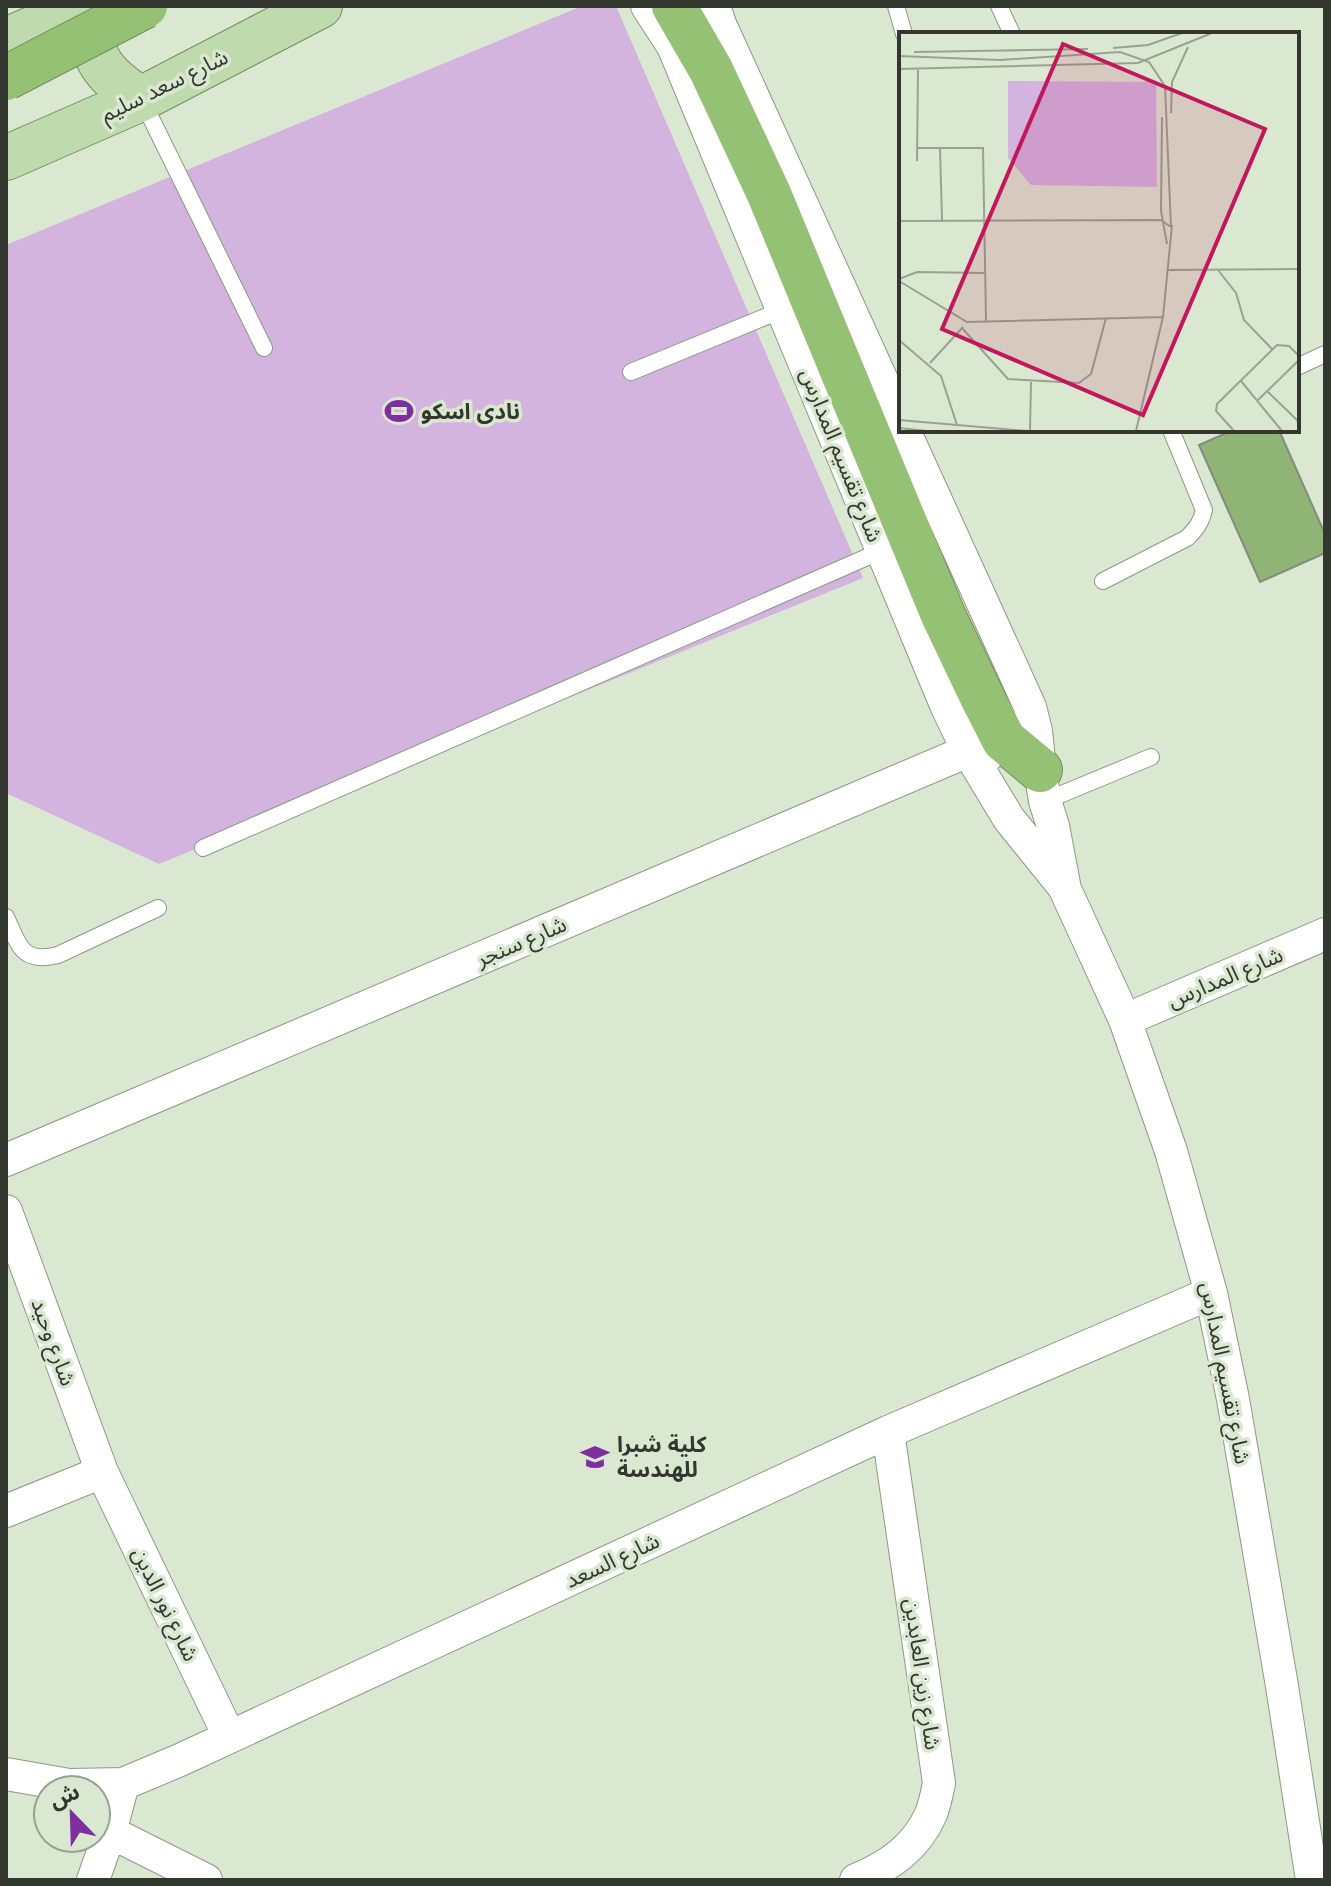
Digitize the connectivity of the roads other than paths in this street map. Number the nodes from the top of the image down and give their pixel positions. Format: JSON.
{"nodes":[{"id":1,"x":86,"y":6,"type":"edge"},
{"id":2,"x":145,"y":6,"type":"edge"},
{"id":3,"x":320,"y":6,"type":"edge"},
{"id":4,"x":647,"y":6,"type":"edge"},
{"id":5,"x":674,"y":6,"type":"edge"},
{"id":6,"x":714,"y":6,"type":"edge"},
{"id":7,"x":896,"y":6,"type":"edge"},
{"id":8,"x":999,"y":6,"type":"edge"},
{"id":9,"x":903,"y":32,"type":"edge"},
{"id":10,"x":1011,"y":32,"type":"edge"},
{"id":11,"x":7,"y":46,"type":"edge"},
{"id":12,"x":141,"y":99,"type":"junction"},
{"id":13,"x":6,"y":158,"type":"edge"},
{"id":14,"x":782,"y":310,"type":"junction"},
{"id":15,"x":264,"y":348,"type":"dead end"},
{"id":16,"x":1325,"y":354,"type":"edge"},
{"id":17,"x":1299,"y":366,"type":"edge"},
{"id":18,"x":631,"y":372,"type":"dead end"},
{"id":19,"x":899,"y":418,"type":"edge"},
{"id":20,"x":905,"y":432,"type":"edge"},
{"id":21,"x":1172,"y":432,"type":"edge"},
{"id":22,"x":881,"y":551,"type":"junction"},
{"id":23,"x":1103,"y":581,"type":"dead end"},
{"id":24,"x":968,"y":751,"type":"junction"},
{"id":25,"x":1151,"y":757,"type":"dead end"},
{"id":26,"x":1042,"y":786,"type":"junction"},
{"id":27,"x":203,"y":848,"type":"dead end"},
{"id":28,"x":1064,"y":887,"type":"junction"},
{"id":29,"x":158,"y":908,"type":"dead end"},
{"id":30,"x":6,"y":917,"type":"edge"},
{"id":31,"x":1325,"y":934,"type":"edge"},
{"id":32,"x":1125,"y":1020,"type":"junction"},
{"id":33,"x":6,"y":1160,"type":"edge"},
{"id":34,"x":6,"y":1211,"type":"edge"},
{"id":35,"x":1211,"y":1293,"type":"junction"},
{"id":36,"x":888,"y":1432,"type":"junction"},
{"id":37,"x":102,"y":1472,"type":"junction"},
{"id":38,"x":6,"y":1511,"type":"edge"},
{"id":39,"x":229,"y":1736,"type":"junction"},
{"id":40,"x":6,"y":1774,"type":"edge"},
{"id":41,"x":123,"y":1784,"type":"junction"},
{"id":42,"x":112,"y":1825,"type":"edge"},
{"id":43,"x":112,"y":1833,"type":"edge"},
{"id":44,"x":102,"y":1854,"type":"edge"},
{"id":45,"x":93,"y":1880,"type":"edge"},
{"id":46,"x":206,"y":1880,"type":"edge"},
{"id":47,"x":856,"y":1880,"type":"edge"},
{"id":48,"x":1312,"y":1880,"type":"edge"}],
"edges":[{"from":1,"to":11,"type":"main road"},
{"from":1,"to":12,"type":"main road"},
{"from":2,"to":11,"type":"highway","bridge":true},
{"from":3,"to":12,"type":"main road","name":"شارع سعد سليم"},
{"from":4,"to":14,"type":"street","name":"شارع تقسيم المدارس"},
{"from":5,"to":26,"type":"highway"},
{"from":6,"to":19,"type":"street"},
{"from":7,"to":9,"type":"lane"},
{"from":8,"to":10,"type":"lane"},
{"from":12,"to":13,"type":"main road","name":"شارع سعد سليم"},
{"from":12,"to":15,"type":"lane"},
{"from":14,"to":18,"type":"lane"},
{"from":14,"to":22,"type":"street","name":"شارع تقسيم المدارس"},
{"from":16,"to":17,"type":"lane"},
{"from":20,"to":26,"type":"street","name":"شارع تقسيم المدارس"},
{"from":21,"to":23,"type":"lane"},
{"from":22,"to":24,"type":"street","name":"شارع تقسيم المدارس"},
{"from":22,"to":27,"type":"lane"},
{"from":24,"to":26,"type":"street"},
{"from":24,"to":28,"type":"street","name":"شارع تقسيم المدارس"},
{"from":24,"to":33,"type":"street","name":"شارع سنجر"},
{"from":25,"to":26,"type":"lane"},
{"from":26,"to":28,"type":"street","name":"شارع تقسيم المدارس"},
{"from":28,"to":32,"type":"street","name":"شارع تقسيم المدارس"},
{"from":29,"to":30,"type":"lane"},
{"from":31,"to":32,"type":"street","name":"شارع المدارس"},
{"from":32,"to":35,"type":"street","name":"شارع تقسيم المدارس"},
{"from":34,"to":37,"type":"street","name":"شارع وحيد"},
{"from":35,"to":36,"type":"street","name":"شارع السعد"},
{"from":35,"to":48,"type":"street","name":"شارع تقسيم المدارس"},
{"from":36,"to":39,"type":"street","name":"شارع السعد"},
{"from":36,"to":47,"type":"street","name":"شارع زين العابدين"},
{"from":37,"to":38,"type":"street"},
{"from":37,"to":39,"type":"street","name":"شارع نور الدين"},
{"from":39,"to":41,"type":"street","name":"شارع السعد"},
{"from":40,"to":41,"type":"street","name":"شارع السعد"},
{"from":41,"to":42,"type":"street"},
{"from":43,"to":46,"type":"street"},
{"from":44,"to":45,"type":"street"}]}
